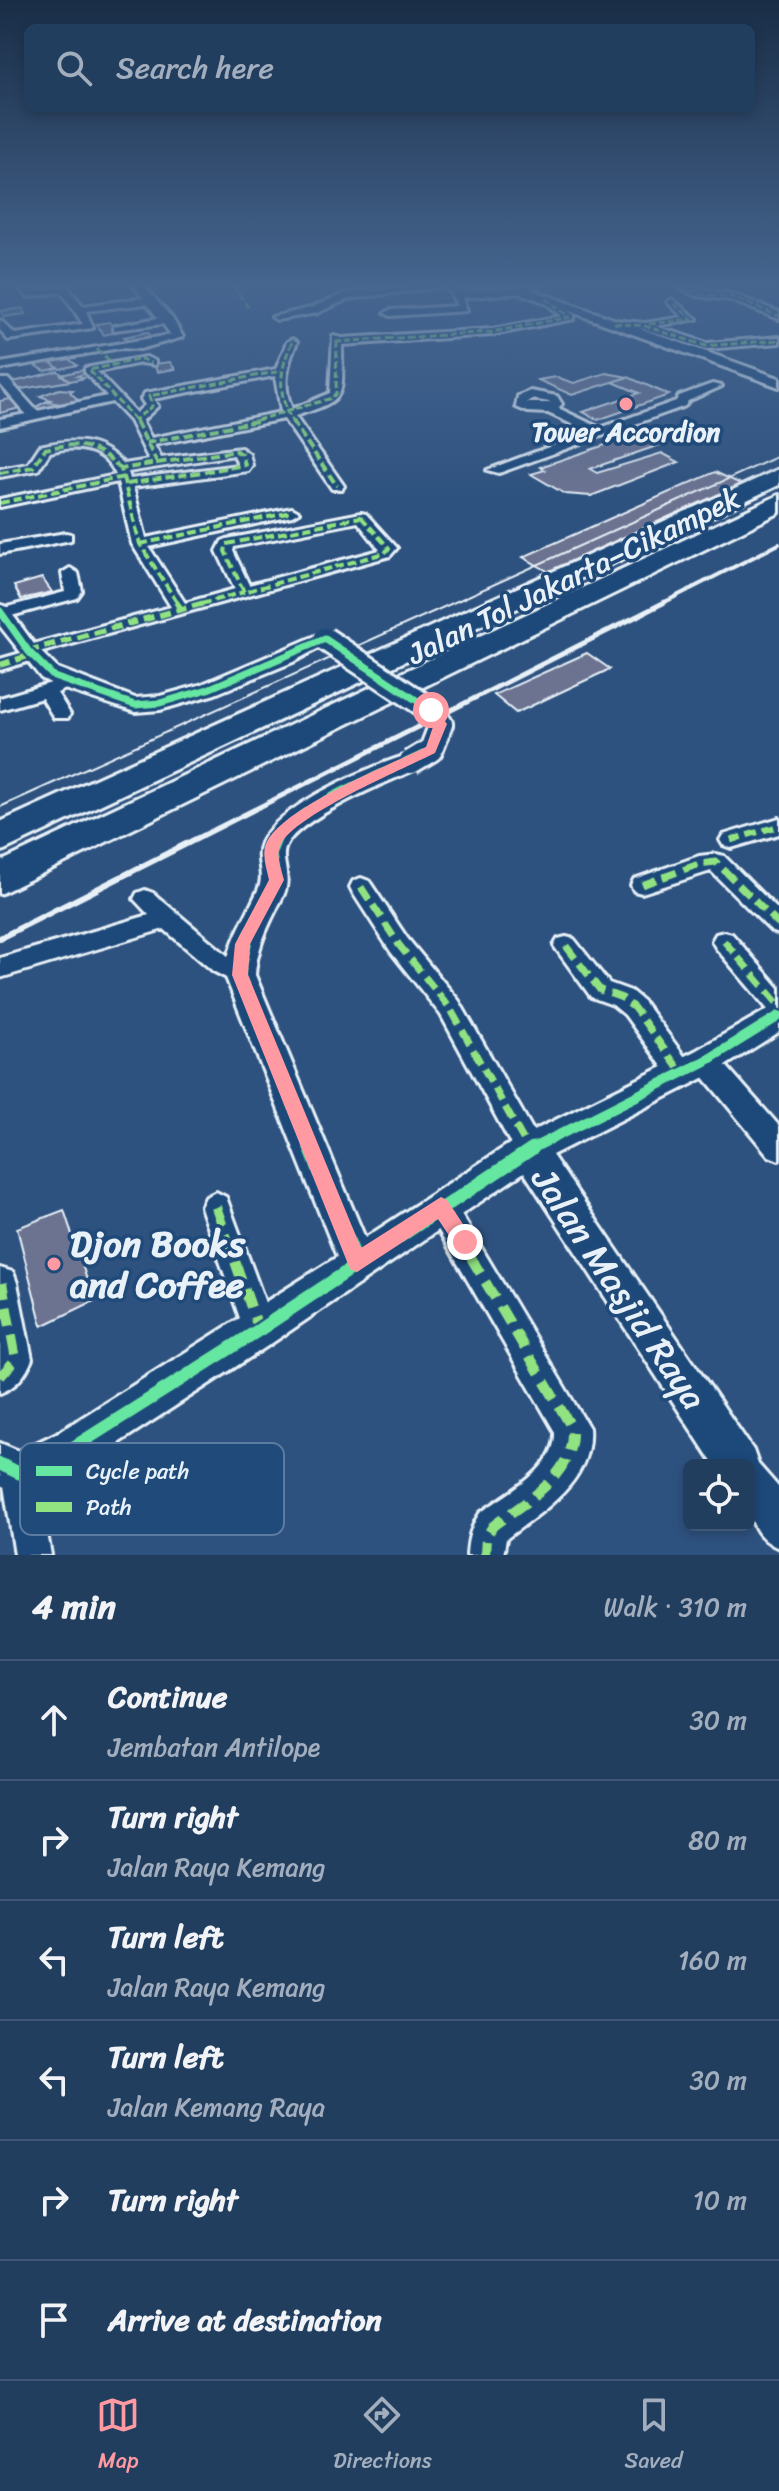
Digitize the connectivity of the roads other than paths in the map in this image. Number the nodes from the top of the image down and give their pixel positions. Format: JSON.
{"nodes":[{"id":1,"x":48,"y":358,"type":"edge"},
{"id":2,"x":106,"y":358,"type":"edge"},
{"id":3,"x":286,"y":358,"type":"edge"},
{"id":4,"x":336,"y":358,"type":"edge"},
{"id":5,"x":709,"y":358,"type":"edge"},
{"id":6,"x":151,"y":363,"type":"dead end"},
{"id":7,"x":113,"y":364,"type":"junction"},
{"id":8,"x":0,"y":366,"type":"edge"},
{"id":9,"x":281,"y":371,"type":"junction"},
{"id":10,"x":4,"y":381,"type":"dead end"},
{"id":11,"x":779,"y":383,"type":"edge"},
{"id":12,"x":716,"y":386,"type":"dead end"},
{"id":13,"x":115,"y":398,"type":"junction"},
{"id":14,"x":552,"y":408,"type":"dead end"},
{"id":15,"x":34,"y":415,"type":"junction"},
{"id":16,"x":289,"y":416,"type":"junction"},
{"id":17,"x":135,"y":420,"type":"junction"},
{"id":18,"x":0,"y":423,"type":"edge"},
{"id":19,"x":602,"y":431,"type":"junction"},
{"id":20,"x":146,"y":443,"type":"junction"},
{"id":21,"x":157,"y":463,"type":"junction"},
{"id":22,"x":494,"y":470,"type":"dead end"},
{"id":23,"x":0,"y":473,"type":"edge"},
{"id":24,"x":779,"y":476,"type":"edge"},
{"id":25,"x":124,"y":477,"type":"junction"},
{"id":26,"x":337,"y":486,"type":"dead end"},
{"id":27,"x":0,"y":503,"type":"edge"},
{"id":28,"x":779,"y":503,"type":"edge"},
{"id":29,"x":292,"y":512,"type":"dead end"},
{"id":30,"x":66,"y":537,"type":"dead end"},
{"id":31,"x":140,"y":544,"type":"junction"},
{"id":32,"x":0,"y":549,"type":"edge"},
{"id":33,"x":70,"y":573,"type":"dead end"},
{"id":34,"x":245,"y":593,"type":"junction"},
{"id":35,"x":181,"y":609,"type":"junction"},
{"id":36,"x":1,"y":613,"type":"edge"},
{"id":37,"x":30,"y":653,"type":"junction"},
{"id":38,"x":0,"y":665,"type":"edge"},
{"id":39,"x":68,"y":684,"type":"junction"},
{"id":40,"x":46,"y":690,"type":"junction"},
{"id":41,"x":0,"y":704,"type":"edge"},
{"id":42,"x":61,"y":714,"type":"dead end"},
{"id":43,"x":779,"y":826,"type":"edge"},
{"id":44,"x":0,"y":838,"type":"edge"},
{"id":45,"x":731,"y":840,"type":"dead end"},
{"id":46,"x":0,"y":879,"type":"edge"},
{"id":47,"x":642,"y":885,"type":"dead end"},
{"id":48,"x":361,"y":887,"type":"dead end"},
{"id":49,"x":145,"y":899,"type":"dead end"},
{"id":50,"x":167,"y":919,"type":"junction"},
{"id":51,"x":779,"y":925,"type":"edge"},
{"id":52,"x":724,"y":941,"type":"dead end"},
{"id":53,"x":566,"y":946,"type":"dead end"},
{"id":54,"x":0,"y":968,"type":"edge"},
{"id":55,"x":240,"y":975,"type":"junction"},
{"id":56,"x":779,"y":1005,"type":"edge"},
{"id":57,"x":779,"y":1016,"type":"edge"},
{"id":58,"x":694,"y":1066,"type":"junction"},
{"id":59,"x":779,"y":1147,"type":"edge"},
{"id":60,"x":529,"y":1150,"type":"junction"},
{"id":61,"x":216,"y":1207,"type":"dead end"},
{"id":62,"x":441,"y":1207,"type":"junction"},
{"id":63,"x":357,"y":1262,"type":"junction"},
{"id":64,"x":2,"y":1283,"type":"dead end"},
{"id":65,"x":259,"y":1330,"type":"junction"},
{"id":66,"x":0,"y":1377,"type":"edge"},
{"id":67,"x":80,"y":1443,"type":"edge"},
{"id":68,"x":734,"y":1459,"type":"edge"},
{"id":69,"x":10,"y":1469,"type":"edge"},
{"id":70,"x":755,"y":1490,"type":"edge"},
{"id":71,"x":20,"y":1506,"type":"edge"},
{"id":72,"x":779,"y":1526,"type":"edge"},
{"id":73,"x":28,"y":1535,"type":"edge"},
{"id":74,"x":33,"y":1555,"type":"edge"},
{"id":75,"x":485,"y":1555,"type":"edge"}],
"edges":[{"from":1,"to":8,"type":"street"},
{"from":2,"to":7,"type":"street"},
{"from":3,"to":9,"type":"street"},
{"from":4,"to":16,"type":"street"},
{"from":5,"to":11,"type":"street"},
{"from":6,"to":7,"type":"street"},
{"from":7,"to":13,"type":"street"},
{"from":9,"to":16,"type":"street"},
{"from":9,"to":17,"type":"street"},
{"from":10,"to":15,"type":"street"},
{"from":12,"to":19,"type":"street"},
{"from":13,"to":15,"type":"street"},
{"from":13,"to":17,"type":"street"},
{"from":14,"to":19,"type":"street"},
{"from":15,"to":18,"type":"street"},
{"from":16,"to":20,"type":"street"},
{"from":16,"to":26,"type":"street"},
{"from":17,"to":20,"type":"street"},
{"from":19,"to":22,"type":"street"},
{"from":20,"to":21,"type":"street"},
{"from":21,"to":25,"type":"street"},
{"from":21,"to":25,"type":"street"},
{"from":23,"to":25,"type":"street"},
{"from":24,"to":44,"type":"highway","name":"Jalan Tol Jakarta–Cikampek"},
{"from":25,"to":27,"type":"street"},
{"from":25,"to":31,"type":"street"},
{"from":28,"to":46,"type":"highway","name":"Jalan Tol Jakarta–Cikampek"},
{"from":29,"to":31,"type":"street"},
{"from":30,"to":32,"type":"street"},
{"from":31,"to":35,"type":"street"},
{"from":33,"to":36,"type":"street"},
{"from":34,"to":34,"type":"street"},
{"from":34,"to":35,"type":"street"},
{"from":35,"to":37,"type":"street"},
{"from":36,"to":37,"type":"street"},
{"from":37,"to":38,"type":"street"},
{"from":37,"to":39,"type":"street"},
{"from":39,"to":40,"type":"street"},
{"from":39,"to":55,"type":"street","bridge":true},
{"from":40,"to":41,"type":"street"},
{"from":40,"to":42,"type":"street"},
{"from":43,"to":45,"type":"street"},
{"from":47,"to":51,"type":"street"},
{"from":48,"to":60,"type":"street"},
{"from":49,"to":50,"type":"street"},
{"from":50,"to":54,"type":"street"},
{"from":50,"to":55,"type":"street"},
{"from":52,"to":56,"type":"street"},
{"from":53,"to":58,"type":"street"},
{"from":55,"to":63,"type":"street"},
{"from":57,"to":58,"type":"street"},
{"from":58,"to":59,"type":"street"},
{"from":58,"to":60,"type":"street"},
{"from":60,"to":62,"type":"street"},
{"from":60,"to":68,"type":"street","name":"Jalan Masjid Raya"},
{"from":61,"to":65,"type":"street"},
{"from":62,"to":63,"type":"street"},
{"from":62,"to":75,"type":"street"},
{"from":63,"to":65,"type":"street"},
{"from":64,"to":66,"type":"street"},
{"from":65,"to":67,"type":"street"},
{"from":69,"to":71,"type":"street"},
{"from":70,"to":72,"type":"street"},
{"from":73,"to":74,"type":"street"}]}
